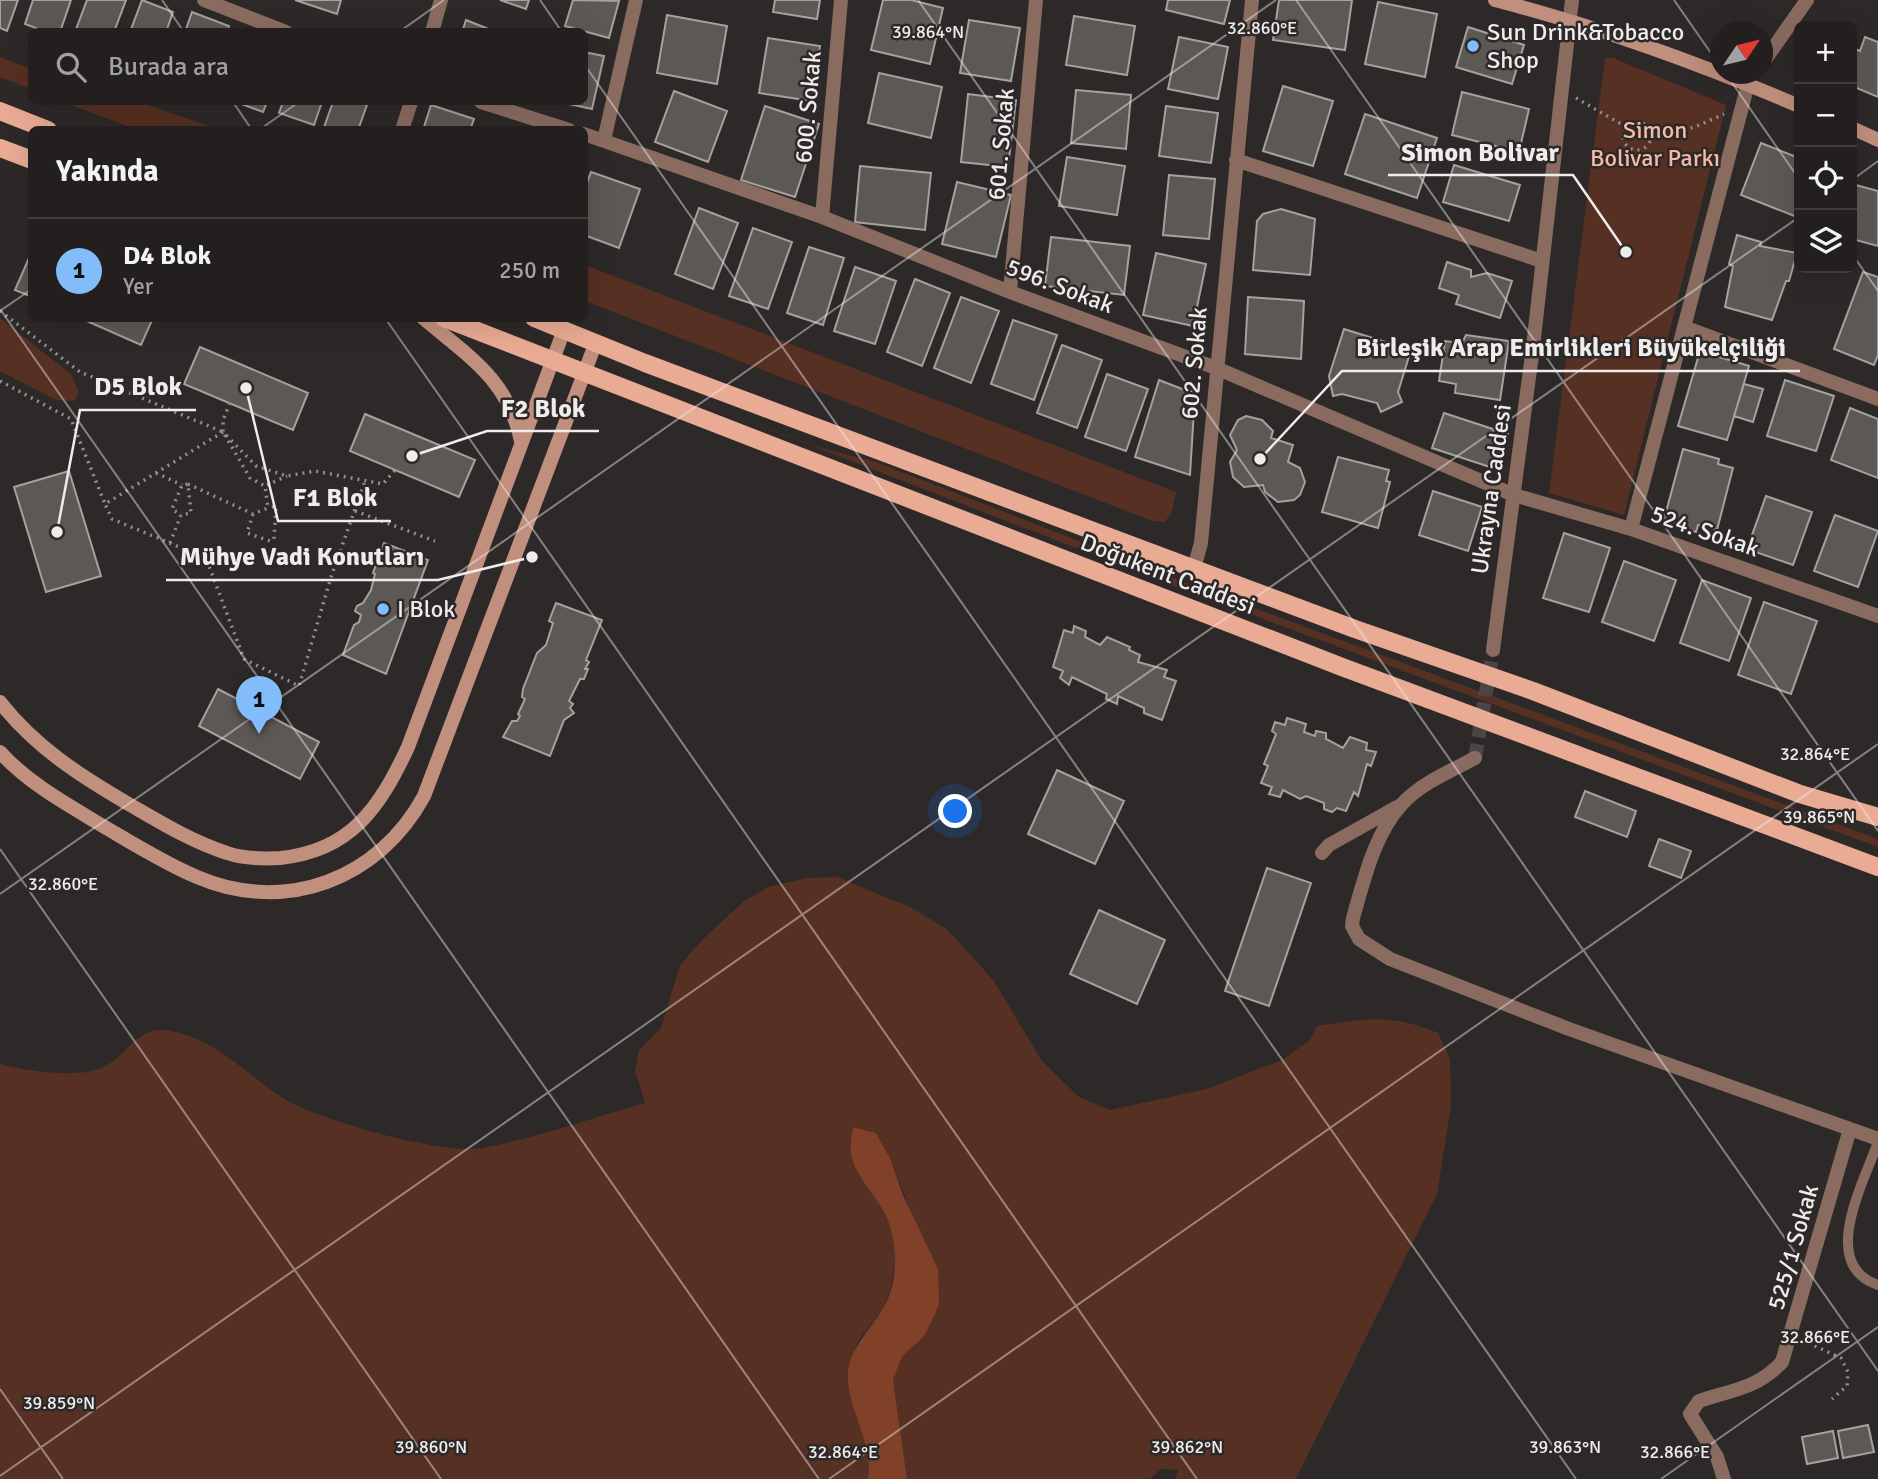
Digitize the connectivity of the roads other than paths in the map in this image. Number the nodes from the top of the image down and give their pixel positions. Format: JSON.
{"nodes":[{"id":1,"x":204,"y":0,"type":"edge"},
{"id":2,"x":441,"y":0,"type":"edge"},
{"id":3,"x":636,"y":0,"type":"edge"},
{"id":4,"x":841,"y":0,"type":"edge"},
{"id":5,"x":1036,"y":0,"type":"edge"},
{"id":6,"x":1252,"y":0,"type":"edge"},
{"id":7,"x":1495,"y":0,"type":"edge"},
{"id":8,"x":1572,"y":0,"type":"edge"},
{"id":9,"x":1807,"y":0,"type":"edge"},
{"id":10,"x":1569,"y":19,"type":"junction"},
{"id":11,"x":276,"y":28,"type":"edge"},
{"id":12,"x":433,"y":28,"type":"edge"},
{"id":13,"x":1773,"y":48,"type":"edge"},
{"id":14,"x":1710,"y":65,"type":"edge"},
{"id":15,"x":1750,"y":84,"type":"edge"},
{"id":16,"x":1761,"y":84,"type":"edge"},
{"id":17,"x":1794,"y":103,"type":"edge"},
{"id":18,"x":410,"y":105,"type":"edge"},
{"id":19,"x":490,"y":105,"type":"edge"},
{"id":20,"x":0,"y":111,"type":"edge"},
{"id":21,"x":38,"y":126,"type":"edge"},
{"id":22,"x":403,"y":126,"type":"edge"},
{"id":23,"x":556,"y":126,"type":"edge"},
{"id":24,"x":1857,"y":130,"type":"edge"},
{"id":25,"x":588,"y":135,"type":"edge"},
{"id":26,"x":1878,"y":139,"type":"edge"},
{"id":27,"x":604,"y":140,"type":"junction"},
{"id":28,"x":0,"y":148,"type":"edge"},
{"id":29,"x":28,"y":158,"type":"edge"},
{"id":30,"x":1236,"y":160,"type":"junction"},
{"id":31,"x":822,"y":217,"type":"junction"},
{"id":32,"x":1542,"y":261,"type":"junction"},
{"id":33,"x":1010,"y":292,"type":"junction"},
{"id":34,"x":428,"y":322,"type":"edge"},
{"id":35,"x":454,"y":322,"type":"edge"},
{"id":36,"x":544,"y":322,"type":"edge"},
{"id":37,"x":1684,"y":327,"type":"junction"},
{"id":38,"x":564,"y":330,"type":"junction"},
{"id":39,"x":596,"y":342,"type":"junction"},
{"id":40,"x":553,"y":361,"type":"junction"},
{"id":41,"x":1216,"y":369,"type":"junction"},
{"id":42,"x":584,"y":374,"type":"junction"},
{"id":43,"x":1878,"y":399,"type":"edge"},
{"id":44,"x":521,"y":441,"type":"junction"},
{"id":45,"x":1514,"y":495,"type":"junction"},
{"id":46,"x":1631,"y":529,"type":"junction"},
{"id":47,"x":1194,"y":568,"type":"junction"},
{"id":48,"x":1878,"y":616,"type":"edge"},
{"id":49,"x":1493,"y":650,"type":"tunnel mouth"},
{"id":50,"x":0,"y":702,"type":"edge"},
{"id":51,"x":0,"y":752,"type":"edge"},
{"id":52,"x":1475,"y":758,"type":"dead end"},
{"id":53,"x":1402,"y":804,"type":"junction"},
{"id":54,"x":1878,"y":817,"type":"edge"},
{"id":55,"x":1322,"y":853,"type":"dead end"},
{"id":56,"x":1878,"y":867,"type":"edge"},
{"id":57,"x":1850,"y":1129,"type":"junction"},
{"id":58,"x":1878,"y":1140,"type":"edge"},
{"id":59,"x":1878,"y":1285,"type":"edge"},
{"id":60,"x":1724,"y":1479,"type":"edge"}],
"edges":[{"from":1,"to":11,"type":"street"},
{"from":2,"to":12,"type":"street"},
{"from":3,"to":27,"type":"street"},
{"from":4,"to":31,"type":"street","name":"600. Sokak"},
{"from":5,"to":33,"type":"street","name":"601. Sokak"},
{"from":6,"to":30,"type":"street","name":"602. Sokak"},
{"from":7,"to":10,"type":"main road"},
{"from":8,"to":10,"type":"street","name":"Ukrayna Caddesi"},
{"from":9,"to":13,"type":"street"},
{"from":10,"to":14,"type":"main road"},
{"from":10,"to":32,"type":"street","name":"Ukrayna Caddesi"},
{"from":15,"to":37,"type":"street"},
{"from":16,"to":17,"type":"main road"},
{"from":18,"to":22,"type":"street"},
{"from":19,"to":23,"type":"street"},
{"from":20,"to":21,"type":"main road"},
{"from":24,"to":26,"type":"main road"},
{"from":25,"to":27,"type":"street","name":"596. Sokak"},
{"from":27,"to":31,"type":"street","name":"596. Sokak"},
{"from":28,"to":29,"type":"main road"},
{"from":30,"to":32,"type":"street"},
{"from":30,"to":41,"type":"street","name":"602. Sokak"},
{"from":31,"to":33,"type":"street","name":"596. Sokak"},
{"from":32,"to":45,"type":"street","name":"Ukrayna Caddesi"},
{"from":33,"to":41,"type":"street","name":"596. Sokak"},
{"from":34,"to":44,"type":"main road"},
{"from":35,"to":40,"type":"main road","name":"Doğukent Caddesi"},
{"from":36,"to":38,"type":"main road","name":"Doğukent Caddesi"},
{"from":37,"to":43,"type":"street"},
{"from":37,"to":46,"type":"street"},
{"from":38,"to":39,"type":"main road","name":"Doğukent Caddesi"},
{"from":38,"to":40,"type":"main road"},
{"from":39,"to":42,"type":"main road"},
{"from":39,"to":47,"type":"main road","name":"Doğukent Caddesi"},
{"from":40,"to":42,"type":"main road","name":"Doğukent Caddesi"},
{"from":40,"to":44,"type":"main road"},
{"from":41,"to":45,"type":"street","name":"596. Sokak"},
{"from":41,"to":47,"type":"street","name":"602. Sokak"},
{"from":42,"to":51,"type":"main road"},
{"from":42,"to":56,"type":"main road","name":"Doğukent Caddesi"},
{"from":44,"to":50,"type":"main road"},
{"from":45,"to":46,"type":"street","name":"524. Sokak"},
{"from":45,"to":49,"type":"street","name":"Ukrayna Caddesi"},
{"from":46,"to":48,"type":"street","name":"524. Sokak"},
{"from":47,"to":54,"type":"main road","name":"Doğukent Caddesi"},
{"from":52,"to":53,"type":"street"},
{"from":53,"to":55,"type":"street"},
{"from":53,"to":57,"type":"street"},
{"from":57,"to":58,"type":"street"},
{"from":57,"to":60,"type":"street","name":"525/1 Sokak"},
{"from":58,"to":59,"type":"lane"}]}
